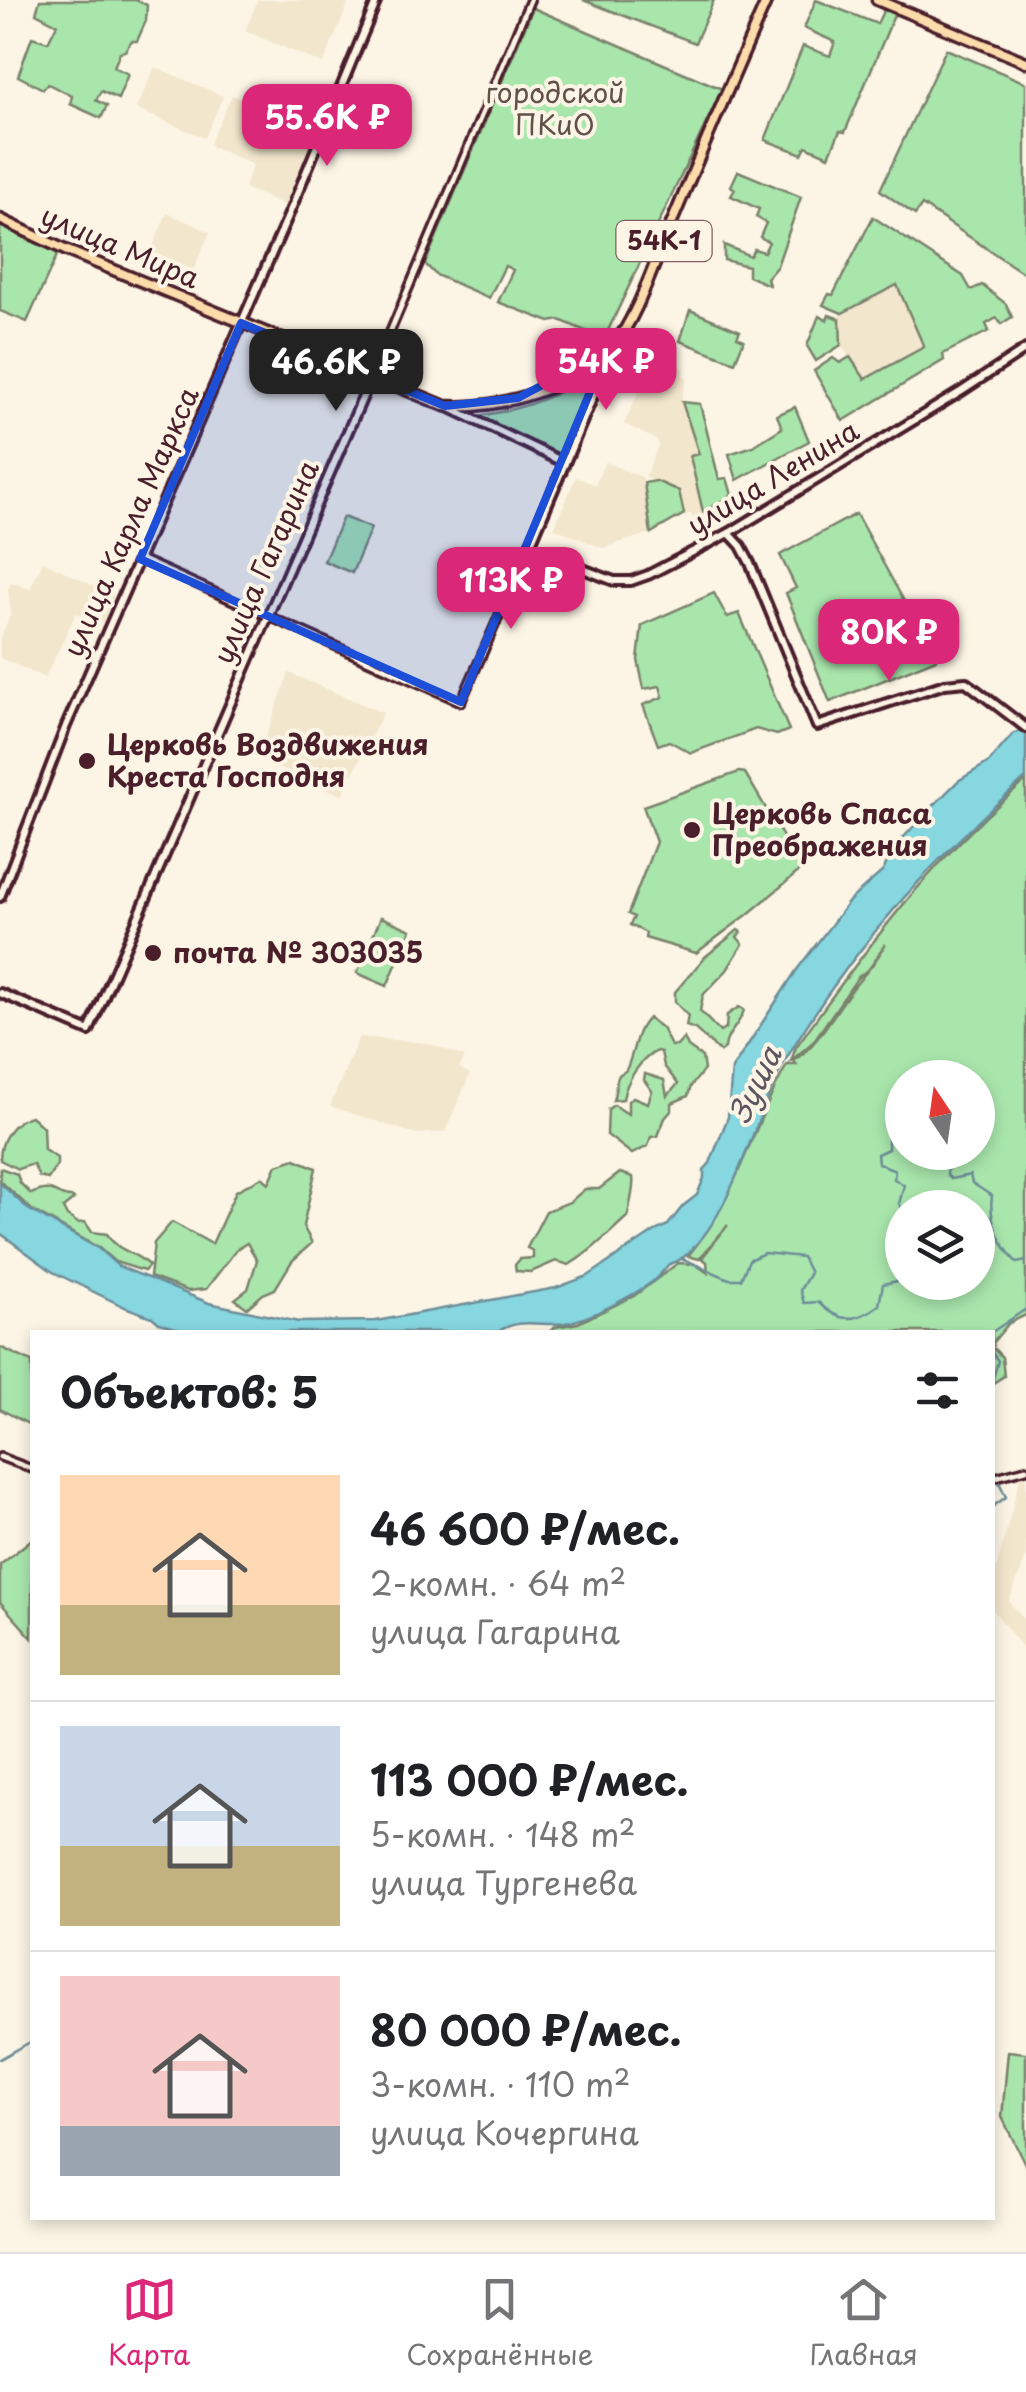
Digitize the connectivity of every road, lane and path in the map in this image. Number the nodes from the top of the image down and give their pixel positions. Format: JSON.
{"nodes":[{"id":1,"x":376,"y":0,"type":"edge"},
{"id":2,"x":530,"y":0,"type":"edge"},
{"id":3,"x":767,"y":0,"type":"edge"},
{"id":4,"x":877,"y":0,"type":"edge"},
{"id":5,"x":1026,"y":62,"type":"edge"},
{"id":6,"x":0,"y":219,"type":"edge"},
{"id":7,"x":241,"y":323,"type":"junction"},
{"id":8,"x":1026,"y":348,"type":"edge"},
{"id":9,"x":608,"y":351,"type":"junction"},
{"id":10,"x":370,"y":378,"type":"junction"},
{"id":11,"x":445,"y":406,"type":"junction"},
{"id":12,"x":564,"y":463,"type":"junction"},
{"id":13,"x":729,"y":533,"type":"junction"},
{"id":14,"x":529,"y":548,"type":"junction"},
{"id":15,"x":140,"y":559,"type":"junction"},
{"id":16,"x":266,"y":614,"type":"junction"},
{"id":17,"x":1026,"y":728,"type":"edge"},
{"id":18,"x":0,"y":897,"type":"edge"},
{"id":19,"x":0,"y":994,"type":"edge"},
{"id":20,"x":0,"y":1457,"type":"edge"},
{"id":21,"x":30,"y":1468,"type":"edge"},
{"id":22,"x":1026,"y":1470,"type":"edge"},
{"id":23,"x":995,"y":1477,"type":"edge"}],
"edges":[{"from":1,"to":7,"type":"main road","name":"улица Карла Маркса"},
{"from":2,"to":10,"type":"street","name":"улица Гагарина"},
{"from":3,"to":9,"type":"main road","number":"54К-1"},
{"from":4,"to":5,"type":"main road"},
{"from":6,"to":7,"type":"main road","name":"улица Мира","number":"54К-1"},
{"from":7,"to":10,"type":"main road","name":"улица Мира","number":"54К-1"},
{"from":7,"to":15,"type":"main road","name":"улица Карла Маркса"},
{"from":8,"to":13,"type":"main road","name":"улица Ленина"},
{"from":9,"to":11,"type":"main road","name":"улица Мира","number":"54К-1"},
{"from":9,"to":12,"type":"main road"},
{"from":10,"to":11,"type":"main road","name":"улица Мира","number":"54К-1"},
{"from":10,"to":16,"type":"main road","name":"улица Гагарина"},
{"from":11,"to":12,"type":"main road","name":"улица Мира"},
{"from":12,"to":14,"type":"main road"},
{"from":13,"to":14,"type":"main road","name":"улица Ленина"},
{"from":13,"to":17,"type":"main road"},
{"from":14,"to":16,"type":"street"},
{"from":15,"to":16,"type":"street"},
{"from":15,"to":18,"type":"main road","name":"улица Карла Маркса"},
{"from":16,"to":19,"type":"main road","name":"улица Гагарина"},
{"from":20,"to":21,"type":"street"},
{"from":22,"to":23,"type":"street"}]}
